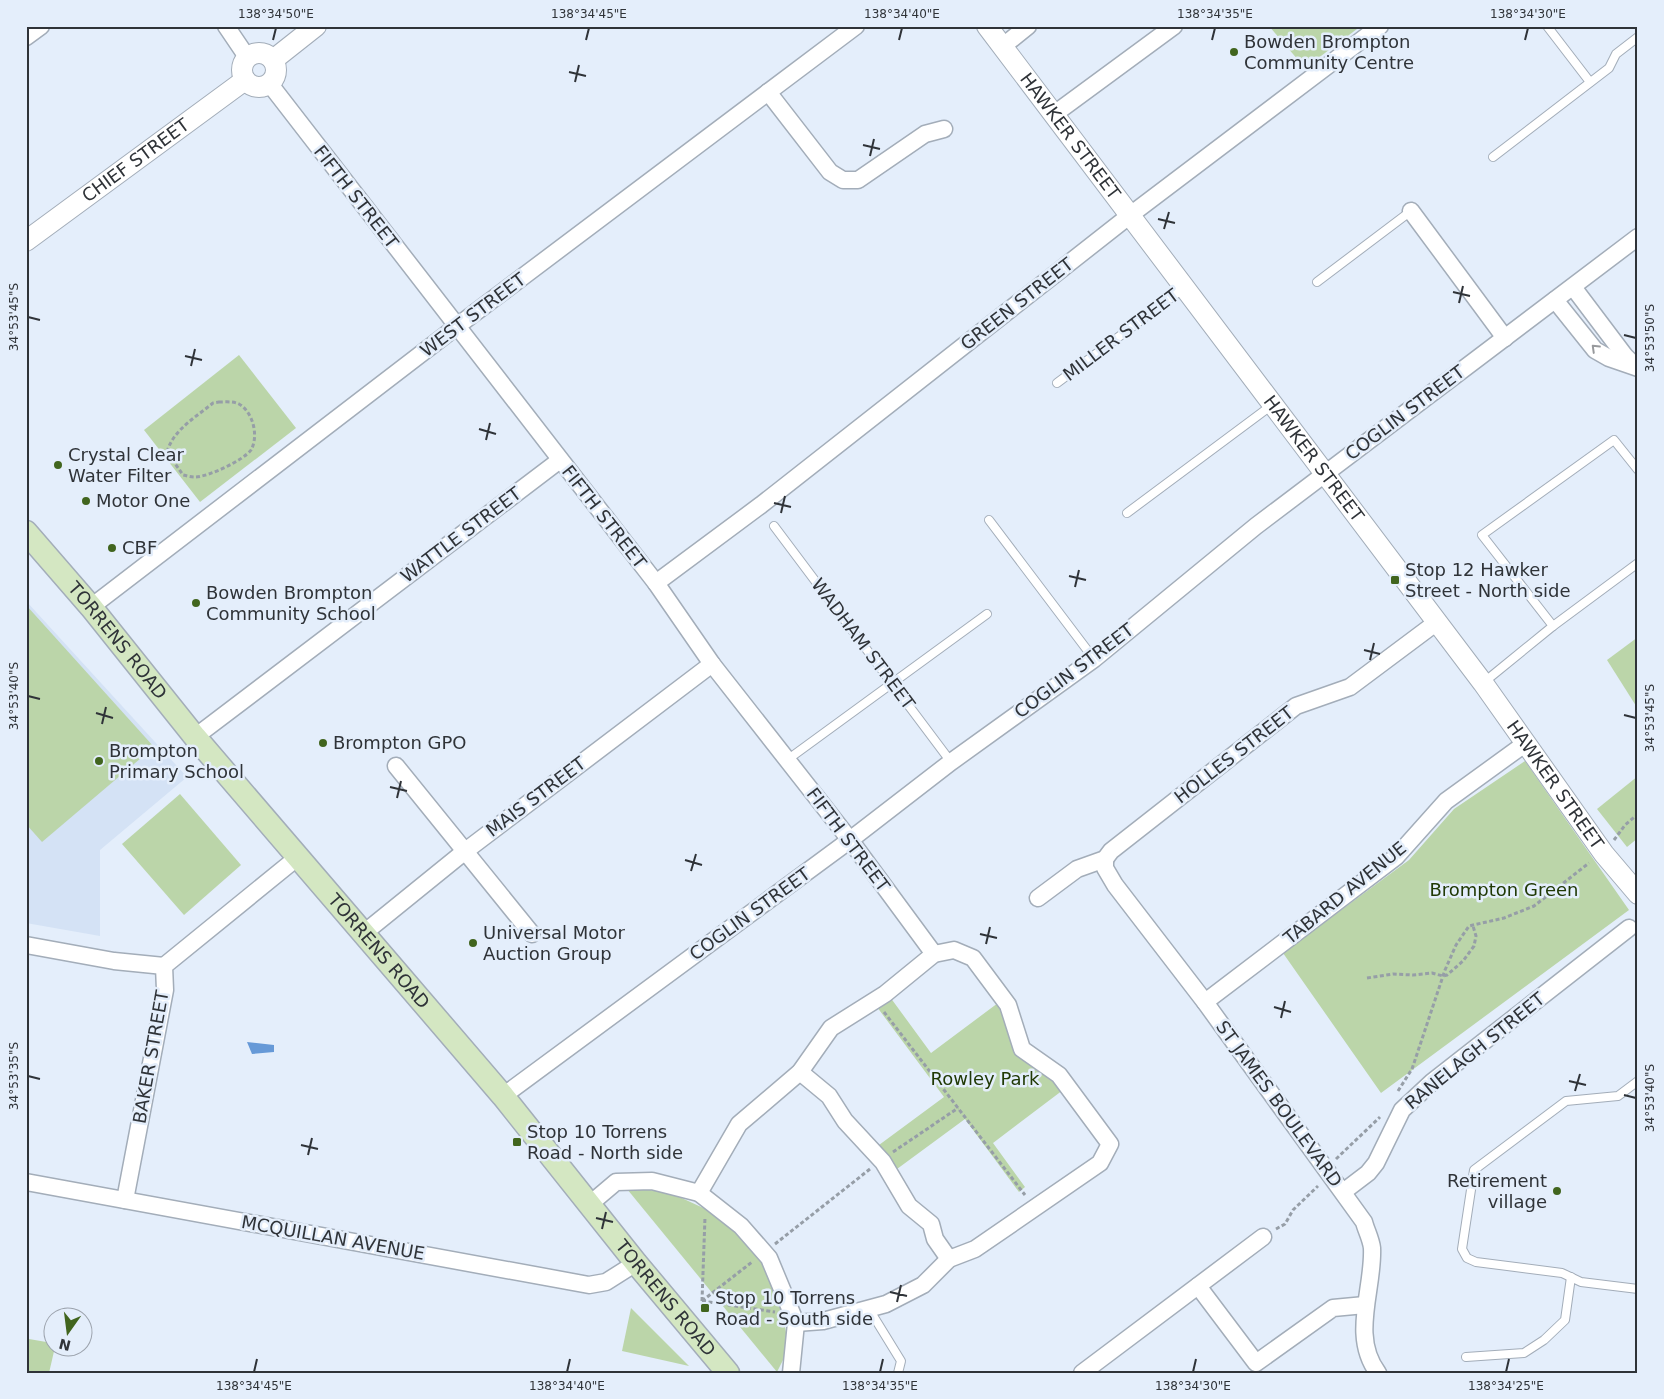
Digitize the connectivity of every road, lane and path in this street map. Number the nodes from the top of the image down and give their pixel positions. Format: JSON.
{"nodes":[{"id":1,"x":41,"y":26,"type":"edge"},
{"id":2,"x":226,"y":26,"type":"edge"},
{"id":3,"x":316,"y":26,"type":"edge"},
{"id":4,"x":856,"y":26,"type":"edge"},
{"id":5,"x":987,"y":26,"type":"edge"},
{"id":6,"x":1028,"y":26,"type":"edge"},
{"id":7,"x":1174,"y":26,"type":"edge"},
{"id":8,"x":1380,"y":26,"type":"edge"},
{"id":9,"x":1547,"y":26,"type":"edge"},
{"id":10,"x":26,"y":37,"type":"edge"},
{"id":11,"x":1638,"y":37,"type":"edge"},
{"id":12,"x":1002,"y":47,"type":"junction"},
{"id":13,"x":247,"y":57,"type":"junction"},
{"id":14,"x":273,"y":60,"type":"junction"},
{"id":15,"x":245,"y":80,"type":"junction"},
{"id":16,"x":1590,"y":82,"type":"junction"},
{"id":17,"x":269,"y":83,"type":"junction"},
{"id":18,"x":768,"y":92,"type":"junction"},
{"id":19,"x":1053,"y":115,"type":"junction"},
{"id":20,"x":944,"y":129,"type":"dead end"},
{"id":21,"x":1493,"y":157,"type":"dead end"},
{"id":22,"x":1411,"y":211,"type":"joint"},
{"id":23,"x":1129,"y":216,"type":"junction"},
{"id":24,"x":1638,"y":237,"type":"edge"},
{"id":25,"x":26,"y":241,"type":"edge"},
{"id":26,"x":1317,"y":282,"type":"dead end"},
{"id":27,"x":1574,"y":287,"type":"junction"},
{"id":28,"x":1184,"y":288,"type":"junction"},
{"id":29,"x":1555,"y":300,"type":"junction"},
{"id":30,"x":456,"y":327,"type":"junction"},
{"id":31,"x":1505,"y":338,"type":"junction"},
{"id":32,"x":1638,"y":368,"type":"edge"},
{"id":33,"x":1057,"y":383,"type":"dead end"},
{"id":34,"x":1272,"y":405,"type":"junction"},
{"id":35,"x":255,"y":436,"type":"joint"},
{"id":36,"x":560,"y":460,"type":"junction"},
{"id":37,"x":1638,"y":470,"type":"edge"},
{"id":38,"x":1325,"y":474,"type":"junction"},
{"id":39,"x":1126,"y":513,"type":"dead end"},
{"id":40,"x":989,"y":520,"type":"dead end"},
{"id":41,"x":774,"y":526,"type":"dead end"},
{"id":42,"x":26,"y":532,"type":"edge"},
{"id":43,"x":1638,"y":563,"type":"edge"},
{"id":44,"x":656,"y":583,"type":"junction"},
{"id":45,"x":91,"y":606,"type":"junction"},
{"id":46,"x":987,"y":614,"type":"dead end"},
{"id":47,"x":1437,"y":622,"type":"junction"},
{"id":48,"x":1553,"y":626,"type":"junction"},
{"id":49,"x":1094,"y":659,"type":"junction"},
{"id":50,"x":712,"y":664,"type":"junction"},
{"id":51,"x":892,"y":683,"type":"junction"},
{"id":52,"x":1483,"y":683,"type":"junction"},
{"id":53,"x":195,"y":737,"type":"junction"},
{"id":54,"x":1526,"y":742,"type":"junction"},
{"id":55,"x":787,"y":760,"type":"junction"},
{"id":56,"x":952,"y":762,"type":"junction"},
{"id":57,"x":396,"y":766,"type":"dead end"},
{"id":58,"x":1638,"y":814,"type":"edge"},
{"id":59,"x":850,"y":840,"type":"junction"},
{"id":60,"x":1611,"y":844,"type":"dead end"},
{"id":61,"x":464,"y":852,"type":"junction"},
{"id":62,"x":298,"y":857,"type":"junction"},
{"id":63,"x":1105,"y":860,"type":"junction"},
{"id":64,"x":1594,"y":860,"type":"dead end"},
{"id":65,"x":1638,"y":894,"type":"edge"},
{"id":66,"x":1038,"y":898,"type":"dead end"},
{"id":67,"x":1473,"y":926,"type":"junction"},
{"id":68,"x":1629,"y":928,"type":"dead end"},
{"id":69,"x":364,"y":933,"type":"junction"},
{"id":70,"x":532,"y":934,"type":"dead end"},
{"id":71,"x":26,"y":945,"type":"edge"},
{"id":72,"x":934,"y":954,"type":"junction"},
{"id":73,"x":164,"y":966,"type":"junction"},
{"id":74,"x":1443,"y":976,"type":"junction"},
{"id":75,"x":1367,"y":978,"type":"dead end"},
{"id":76,"x":875,"y":1000,"type":"junction"},
{"id":77,"x":1205,"y":1002,"type":"junction"},
{"id":78,"x":800,"y":1072,"type":"junction"},
{"id":79,"x":1638,"y":1081,"type":"edge"},
{"id":80,"x":1397,"y":1093,"type":"dead end"},
{"id":81,"x":503,"y":1096,"type":"junction"},
{"id":82,"x":958,"y":1108,"type":"junction"},
{"id":83,"x":1381,"y":1116,"type":"dead end"},
{"id":84,"x":881,"y":1160,"type":"junction"},
{"id":85,"x":1344,"y":1163,"type":"dead end"},
{"id":86,"x":26,"y":1182,"type":"edge"},
{"id":87,"x":1318,"y":1186,"type":"dead end"},
{"id":88,"x":1343,"y":1192,"type":"junction"},
{"id":89,"x":699,"y":1193,"type":"junction"},
{"id":90,"x":125,"y":1200,"type":"junction"},
{"id":91,"x":590,"y":1204,"type":"junction"},
{"id":92,"x":1035,"y":1208,"type":"junction"},
{"id":93,"x":705,"y":1216,"type":"dead end"},
{"id":94,"x":1263,"y":1237,"type":"joint"},
{"id":95,"x":769,"y":1249,"type":"dead end"},
{"id":96,"x":949,"y":1259,"type":"junction"},
{"id":97,"x":754,"y":1261,"type":"dead end"},
{"id":98,"x":636,"y":1263,"type":"junction"},
{"id":99,"x":1571,"y":1277,"type":"junction"},
{"id":100,"x":1198,"y":1286,"type":"junction"},
{"id":101,"x":1638,"y":1289,"type":"edge"},
{"id":102,"x":702,"y":1302,"type":"junction"},
{"id":103,"x":1365,"y":1305,"type":"junction"},
{"id":104,"x":869,"y":1309,"type":"junction"},
{"id":105,"x":779,"y":1313,"type":"dead end"},
{"id":106,"x":796,"y":1324,"type":"junction"},
{"id":107,"x":1466,"y":1358,"type":"dead end"},
{"id":108,"x":1259,"y":1368,"type":"edge"},
{"id":109,"x":728,"y":1373,"type":"edge"},
{"id":110,"x":791,"y":1373,"type":"edge"},
{"id":111,"x":898,"y":1373,"type":"edge"},
{"id":112,"x":1082,"y":1373,"type":"edge"},
{"id":113,"x":1378,"y":1373,"type":"edge"}],
"edges":[{"from":1,"to":10,"type":"street"},
{"from":2,"to":13,"type":"street"},
{"from":3,"to":14,"type":"street"},
{"from":4,"to":18,"type":"street","name":"WEST STREET"},
{"from":5,"to":12,"type":"street","name":"HAWKER STREET"},
{"from":6,"to":12,"type":"street"},
{"from":7,"to":19,"type":"street"},
{"from":8,"to":23,"type":"street","name":"GREEN STREET"},
{"from":9,"to":16,"type":"lane"},
{"from":11,"to":16,"type":"lane"},
{"from":12,"to":19,"type":"street","name":"HAWKER STREET"},
{"from":13,"to":14,"type":"street"},
{"from":13,"to":15,"type":"street"},
{"from":14,"to":17,"type":"street"},
{"from":15,"to":17,"type":"street"},
{"from":15,"to":25,"type":"street","name":"CHIEF STREET"},
{"from":16,"to":21,"type":"lane"},
{"from":17,"to":30,"type":"street","name":"FIFTH STREET"},
{"from":18,"to":20,"type":"street"},
{"from":18,"to":30,"type":"street","name":"WEST STREET"},
{"from":19,"to":23,"type":"street","name":"HAWKER STREET"},
{"from":22,"to":26,"type":"lane"},
{"from":22,"to":31,"type":"street"},
{"from":23,"to":28,"type":"street","name":"HAWKER STREET"},
{"from":23,"to":44,"type":"street","name":"GREEN STREET"},
{"from":24,"to":27,"type":"street","name":"COGLIN STREET"},
{"from":27,"to":29,"type":"street","name":"COGLIN STREET"},
{"from":27,"to":32,"type":"street"},
{"from":28,"to":33,"type":"lane","name":"MILLER STREET"},
{"from":28,"to":34,"type":"street","name":"HAWKER STREET"},
{"from":29,"to":31,"type":"street","name":"COGLIN STREET"},
{"from":32,"to":29,"type":"street","one_way":true},
{"from":30,"to":36,"type":"street","name":"FIFTH STREET"},
{"from":30,"to":45,"type":"street","name":"WEST STREET"},
{"from":31,"to":38,"type":"street","name":"COGLIN STREET"},
{"from":34,"to":38,"type":"street","name":"HAWKER STREET"},
{"from":34,"to":39,"type":"lane"},
{"from":35,"to":35,"type":"path"},
{"from":36,"to":44,"type":"street","name":"FIFTH STREET"},
{"from":36,"to":53,"type":"street","name":"WATTLE STREET"},
{"from":37,"to":48,"type":"lane"},
{"from":38,"to":47,"type":"street","name":"HAWKER STREET"},
{"from":38,"to":49,"type":"street","name":"COGLIN STREET"},
{"from":40,"to":49,"type":"lane"},
{"from":41,"to":51,"type":"lane","name":"WADHAM STREET"},
{"from":42,"to":45,"type":"main road","name":"TORRENS ROAD"},
{"from":43,"to":48,"type":"lane"},
{"from":44,"to":50,"type":"street","name":"FIFTH STREET"},
{"from":45,"to":53,"type":"main road","name":"TORRENS ROAD"},
{"from":46,"to":51,"type":"lane"},
{"from":47,"to":52,"type":"street","name":"HAWKER STREET"},
{"from":47,"to":63,"type":"street","name":"HOLLES STREET"},
{"from":48,"to":52,"type":"lane"},
{"from":49,"to":56,"type":"street","name":"COGLIN STREET"},
{"from":50,"to":55,"type":"street","name":"FIFTH STREET"},
{"from":50,"to":61,"type":"street","name":"MAIS STREET"},
{"from":51,"to":55,"type":"lane"},
{"from":51,"to":56,"type":"lane","name":"WADHAM STREET"},
{"from":52,"to":54,"type":"street","name":"HAWKER STREET"},
{"from":53,"to":62,"type":"main road","name":"TORRENS ROAD"},
{"from":54,"to":65,"type":"street","name":"HAWKER STREET"},
{"from":54,"to":77,"type":"street","name":"TABARD AVENUE"},
{"from":55,"to":59,"type":"street","name":"FIFTH STREET"},
{"from":56,"to":59,"type":"street","name":"COGLIN STREET"},
{"from":57,"to":61,"type":"street"},
{"from":58,"to":60,"type":"path"},
{"from":59,"to":72,"type":"street","name":"FIFTH STREET"},
{"from":59,"to":81,"type":"street","name":"COGLIN STREET"},
{"from":61,"to":69,"type":"street","name":"MAIS STREET"},
{"from":61,"to":70,"type":"street"},
{"from":62,"to":69,"type":"main road","name":"TORRENS ROAD"},
{"from":62,"to":73,"type":"street","name":"BAKER STREET"},
{"from":63,"to":66,"type":"street","name":"HOLLES STREET"},
{"from":63,"to":77,"type":"street","name":"ST JAMES BOULEVARD"},
{"from":64,"to":67,"type":"path"},
{"from":67,"to":74,"type":"path"},
{"from":67,"to":74,"type":"path"},
{"from":68,"to":88,"type":"street","name":"RANELAGH STREET"},
{"from":69,"to":81,"type":"main road","name":"TORRENS ROAD"},
{"from":71,"to":73,"type":"street"},
{"from":72,"to":76,"type":"street"},
{"from":72,"to":92,"type":"street"},
{"from":73,"to":90,"type":"street","name":"BAKER STREET"},
{"from":74,"to":75,"type":"path"},
{"from":74,"to":80,"type":"path"},
{"from":76,"to":78,"type":"street"},
{"from":76,"to":82,"type":"path"},
{"from":77,"to":88,"type":"street","name":"ST JAMES BOULEVARD"},
{"from":78,"to":84,"type":"street"},
{"from":78,"to":89,"type":"street"},
{"from":79,"to":99,"type":"lane"},
{"from":81,"to":91,"type":"main road","name":"TORRENS ROAD"},
{"from":82,"to":84,"type":"path"},
{"from":82,"to":92,"type":"path"},
{"from":83,"to":85,"type":"path"},
{"from":84,"to":95,"type":"path"},
{"from":84,"to":96,"type":"street"},
{"from":86,"to":90,"type":"street","name":"MCQUILLAN AVENUE"},
{"from":87,"to":94,"type":"path"},
{"from":88,"to":103,"type":"street","name":"ST JAMES BOULEVARD"},
{"from":89,"to":91,"type":"street"},
{"from":89,"to":106,"type":"street"},
{"from":90,"to":98,"type":"street","name":"MCQUILLAN AVENUE"},
{"from":91,"to":98,"type":"main road","name":"TORRENS ROAD"},
{"from":92,"to":96,"type":"street"},
{"from":93,"to":102,"type":"path"},
{"from":94,"to":100,"type":"street"},
{"from":96,"to":104,"type":"street"},
{"from":97,"to":102,"type":"path"},
{"from":98,"to":109,"type":"main road","name":"TORRENS ROAD"},
{"from":99,"to":101,"type":"lane"},
{"from":99,"to":107,"type":"lane"},
{"from":100,"to":108,"type":"street"},
{"from":100,"to":112,"type":"street"},
{"from":102,"to":105,"type":"path"},
{"from":103,"to":108,"type":"street"},
{"from":103,"to":113,"type":"street","name":"ST JAMES BOULEVARD"},
{"from":104,"to":106,"type":"street"},
{"from":104,"to":111,"type":"lane"},
{"from":106,"to":110,"type":"street"}]}
